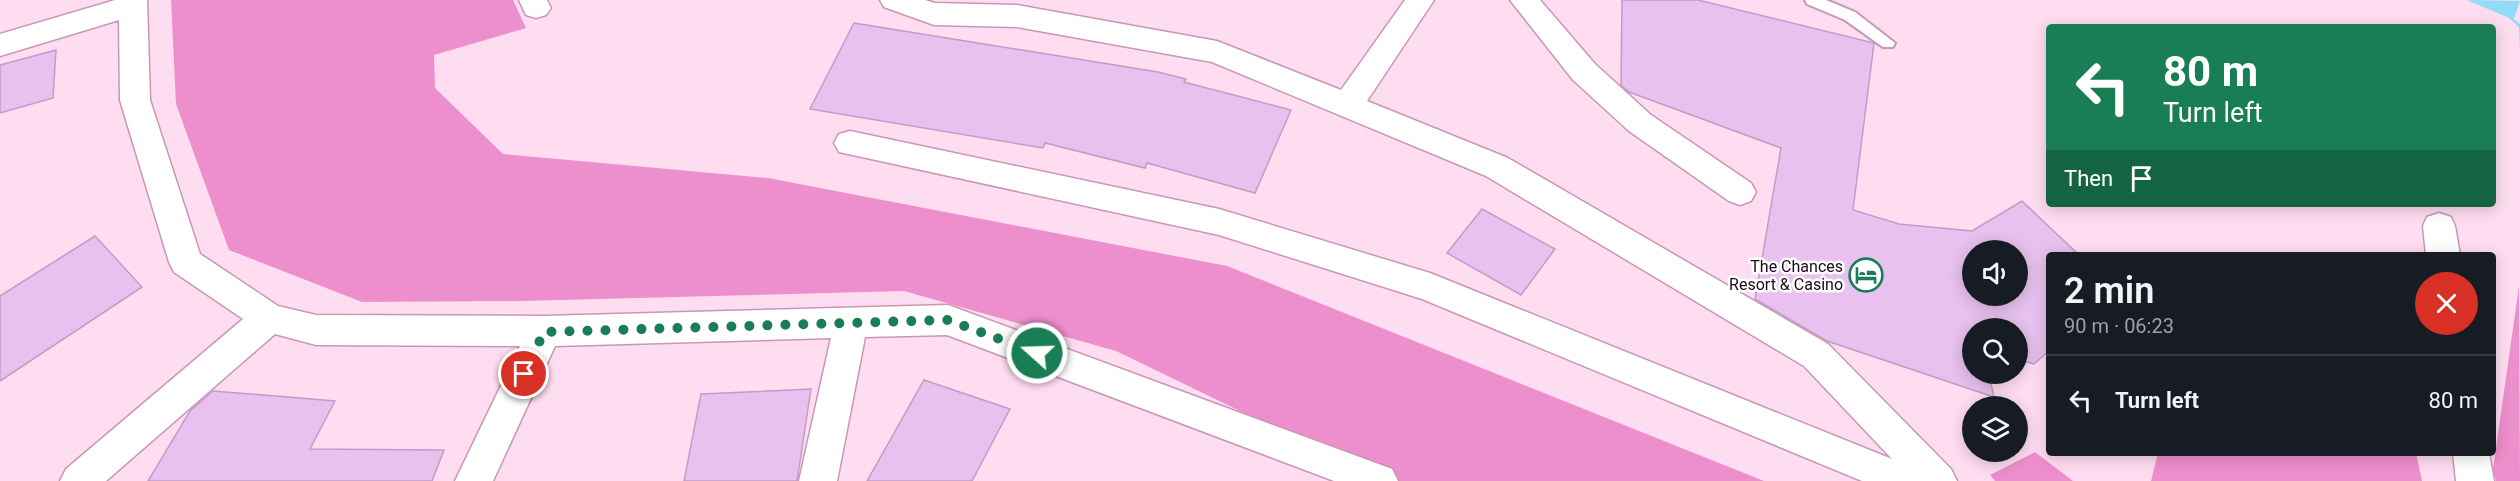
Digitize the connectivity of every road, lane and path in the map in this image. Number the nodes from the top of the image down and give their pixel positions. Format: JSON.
{"nodes":[{"id":1,"x":894,"y":0,"type":"edge"},
{"id":2,"x":1420,"y":0,"type":"edge"},
{"id":3,"x":1524,"y":0,"type":"edge"},
{"id":4,"x":1812,"y":0,"type":"edge"},
{"id":5,"x":133,"y":2,"type":"edge"},
{"id":6,"x":1021,"y":8,"type":"edge"},
{"id":7,"x":1887,"y":43,"type":"dead end"},
{"id":8,"x":0,"y":45,"type":"edge"},
{"id":9,"x":1347,"y":106,"type":"junction"},
{"id":10,"x":850,"y":143,"type":"dead end"},
{"id":11,"x":1740,"y":192,"type":"dead end"},
{"id":12,"x":269,"y":318,"type":"junction"},
{"id":13,"x":851,"y":322,"type":"junction"},
{"id":14,"x":544,"y":332,"type":"junction"},
{"id":15,"x":2471,"y":456,"type":"edge"},
{"id":16,"x":79,"y":481,"type":"edge"},
{"id":17,"x":474,"y":481,"type":"edge"},
{"id":18,"x":818,"y":481,"type":"edge"},
{"id":19,"x":1379,"y":481,"type":"edge"},
{"id":20,"x":1904,"y":481,"type":"edge"},
{"id":21,"x":1938,"y":481,"type":"edge"},
{"id":22,"x":2475,"y":481,"type":"edge"}],
"edges":[{"from":1,"to":6,"type":"street"},
{"from":2,"to":9,"type":"street"},
{"from":3,"to":11,"type":"street"},
{"from":4,"to":7,"type":"lane"},
{"from":5,"to":8,"type":"street"},
{"from":5,"to":12,"type":"street"},
{"from":6,"to":9,"type":"street"},
{"from":9,"to":21,"type":"street"},
{"from":10,"to":20,"type":"street"},
{"from":12,"to":14,"type":"street"},
{"from":12,"to":16,"type":"street"},
{"from":13,"to":14,"type":"street"},
{"from":13,"to":18,"type":"street"},
{"from":13,"to":19,"type":"street"},
{"from":14,"to":17,"type":"street"},
{"from":15,"to":22,"type":"street"}]}
